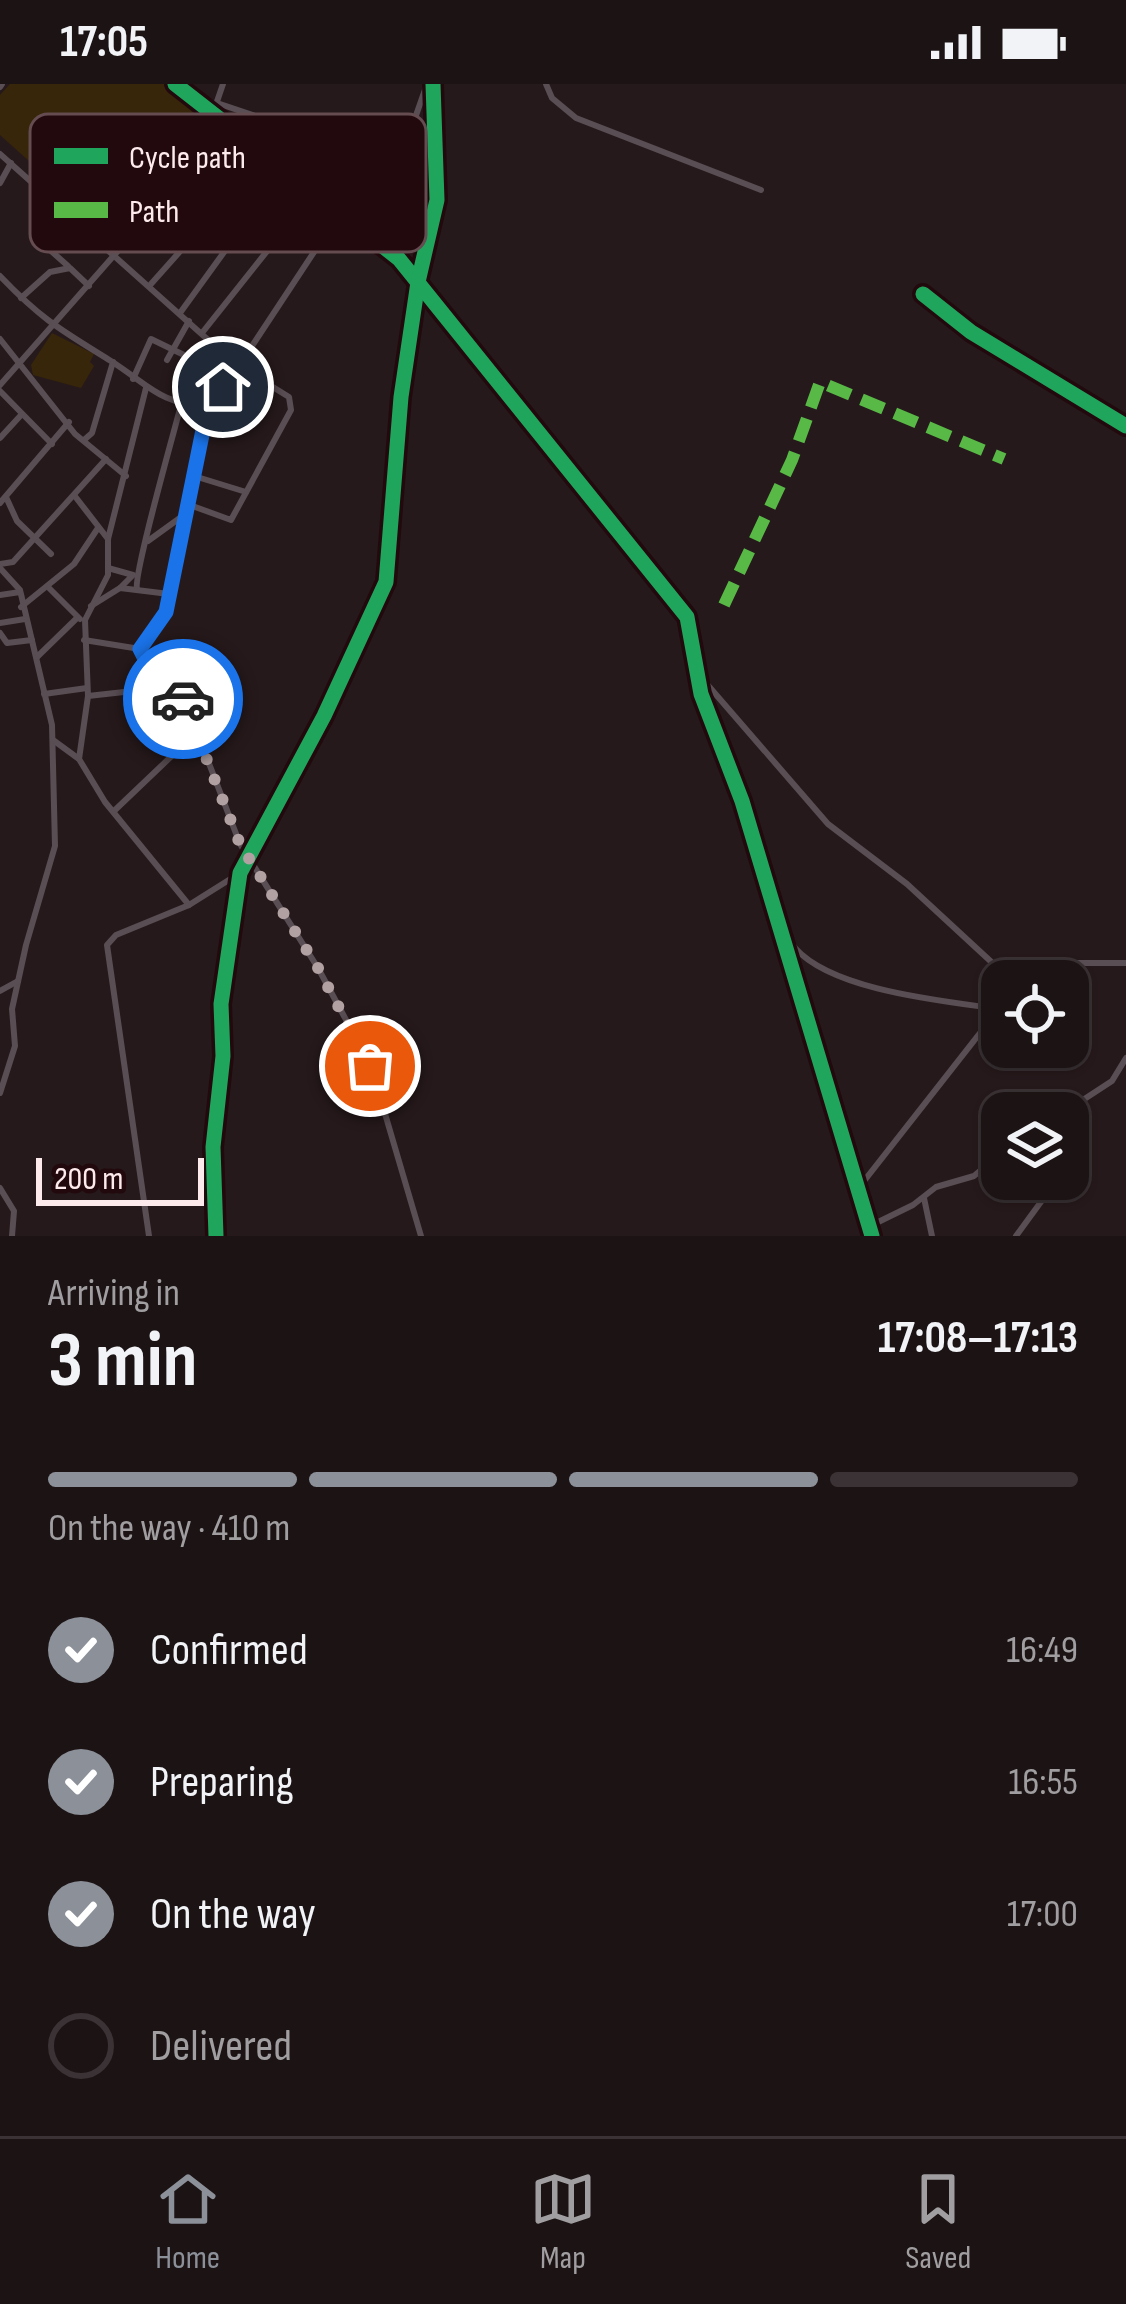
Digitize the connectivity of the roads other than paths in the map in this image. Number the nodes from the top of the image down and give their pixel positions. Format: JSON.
{"nodes":[{"id":1,"x":175,"y":84,"type":"edge"},
{"id":2,"x":223,"y":84,"type":"edge"},
{"id":3,"x":430,"y":84,"type":"edge"},
{"id":4,"x":546,"y":84,"type":"edge"},
{"id":5,"x":217,"y":103,"type":"junction"},
{"id":6,"x":210,"y":114,"type":"edge"},
{"id":7,"x":213,"y":114,"type":"edge"},
{"id":8,"x":249,"y":114,"type":"edge"},
{"id":9,"x":419,"y":114,"type":"edge"},
{"id":10,"x":0,"y":154,"type":"edge"},
{"id":11,"x":11,"y":163,"type":"junction"},
{"id":12,"x":30,"y":180,"type":"edge"},
{"id":13,"x":0,"y":183,"type":"edge"},
{"id":14,"x":761,"y":190,"type":"dead end"},
{"id":15,"x":426,"y":247,"type":"edge"},
{"id":16,"x":52,"y":252,"type":"edge"},
{"id":17,"x":108,"y":252,"type":"edge"},
{"id":18,"x":119,"y":252,"type":"edge"},
{"id":19,"x":180,"y":252,"type":"edge"},
{"id":20,"x":228,"y":252,"type":"edge"},
{"id":21,"x":266,"y":252,"type":"edge"},
{"id":22,"x":314,"y":252,"type":"edge"},
{"id":23,"x":392,"y":252,"type":"edge"},
{"id":24,"x":425,"y":252,"type":"edge"},
{"id":25,"x":114,"y":258,"type":"junction"},
{"id":26,"x":70,"y":268,"type":"junction"},
{"id":27,"x":0,"y":276,"type":"edge"},
{"id":28,"x":418,"y":282,"type":"junction"},
{"id":29,"x":150,"y":285,"type":"junction"},
{"id":30,"x":89,"y":286,"type":"junction"},
{"id":31,"x":21,"y":298,"type":"junction"},
{"id":32,"x":180,"y":313,"type":"junction"},
{"id":33,"x":189,"y":321,"type":"junction"},
{"id":34,"x":47,"y":325,"type":"junction"},
{"id":35,"x":202,"y":333,"type":"junction"},
{"id":36,"x":0,"y":339,"type":"edge"},
{"id":37,"x":170,"y":348,"type":"junction"},
{"id":38,"x":167,"y":360,"type":"dead end"},
{"id":39,"x":18,"y":361,"type":"junction"},
{"id":40,"x":113,"y":362,"type":"junction"},
{"id":41,"x":234,"y":363,"type":"junction"},
{"id":42,"x":183,"y":376,"type":"dead end"},
{"id":43,"x":134,"y":380,"type":"junction"},
{"id":44,"x":0,"y":388,"type":"edge"},
{"id":45,"x":146,"y":388,"type":"junction"},
{"id":46,"x":181,"y":405,"type":"junction"},
{"id":47,"x":211,"y":409,"type":"junction"},
{"id":48,"x":23,"y":413,"type":"junction"},
{"id":49,"x":69,"y":422,"type":"junction"},
{"id":50,"x":0,"y":438,"type":"edge"},
{"id":51,"x":83,"y":440,"type":"junction"},
{"id":52,"x":52,"y":444,"type":"junction"},
{"id":53,"x":106,"y":460,"type":"junction"},
{"id":54,"x":126,"y":476,"type":"junction"},
{"id":55,"x":194,"y":476,"type":"junction"},
{"id":56,"x":246,"y":492,"type":"junction"},
{"id":57,"x":74,"y":495,"type":"junction"},
{"id":58,"x":3,"y":500,"type":"edge"},
{"id":59,"x":187,"y":504,"type":"junction"},
{"id":60,"x":184,"y":515,"type":"junction"},
{"id":61,"x":98,"y":528,"type":"junction"},
{"id":62,"x":34,"y":538,"type":"junction"},
{"id":63,"x":108,"y":539,"type":"junction"},
{"id":64,"x":148,"y":541,"type":"junction"},
{"id":65,"x":51,"y":554,"type":"dead end"},
{"id":66,"x":0,"y":566,"type":"edge"},
{"id":67,"x":108,"y":568,"type":"junction"},
{"id":68,"x":133,"y":574,"type":"junction"},
{"id":69,"x":13,"y":583,"type":"junction"},
{"id":70,"x":49,"y":588,"type":"junction"},
{"id":71,"x":121,"y":588,"type":"junction"},
{"id":72,"x":137,"y":589,"type":"junction"},
{"id":73,"x":0,"y":592,"type":"edge"},
{"id":74,"x":20,"y":592,"type":"junction"},
{"id":75,"x":169,"y":594,"type":"junction"},
{"id":76,"x":22,"y":608,"type":"junction"},
{"id":77,"x":88,"y":608,"type":"junction"},
{"id":78,"x":26,"y":619,"type":"junction"},
{"id":79,"x":81,"y":620,"type":"junction"},
{"id":80,"x":0,"y":623,"type":"edge"},
{"id":81,"x":0,"y":633,"type":"edge"},
{"id":82,"x":32,"y":640,"type":"junction"},
{"id":83,"x":82,"y":640,"type":"junction"},
{"id":84,"x":140,"y":649,"type":"junction"},
{"id":85,"x":36,"y":658,"type":"junction"},
{"id":86,"x":697,"y":673,"type":"junction"},
{"id":87,"x":158,"y":675,"type":"junction"},
{"id":88,"x":87,"y":692,"type":"junction"},
{"id":89,"x":44,"y":694,"type":"junction"},
{"id":90,"x":164,"y":695,"type":"junction"},
{"id":91,"x":52,"y":740,"type":"junction"},
{"id":92,"x":80,"y":759,"type":"junction"},
{"id":93,"x":114,"y":811,"type":"junction"},
{"id":94,"x":245,"y":854,"type":"junction"},
{"id":95,"x":240,"y":873,"type":"junction"},
{"id":96,"x":771,"y":904,"type":"junction"},
{"id":97,"x":189,"y":905,"type":"junction"},
{"id":98,"x":989,"y":960,"type":"edge"},
{"id":99,"x":1089,"y":963,"type":"edge"},
{"id":100,"x":1126,"y":963,"type":"edge"},
{"id":101,"x":18,"y":980,"type":"junction"},
{"id":102,"x":0,"y":991,"type":"edge"},
{"id":103,"x":981,"y":1005,"type":"edge"},
{"id":104,"x":981,"y":1032,"type":"edge"},
{"id":105,"x":1126,"y":1058,"type":"edge"},
{"id":106,"x":0,"y":1093,"type":"edge"},
{"id":107,"x":1089,"y":1096,"type":"edge"},
{"id":108,"x":981,"y":1170,"type":"edge"},
{"id":109,"x":0,"y":1188,"type":"edge"},
{"id":110,"x":857,"y":1190,"type":"junction"},
{"id":111,"x":924,"y":1198,"type":"junction"},
{"id":112,"x":1042,"y":1200,"type":"edge"},
{"id":113,"x":870,"y":1226,"type":"junction"},
{"id":114,"x":13,"y":1236,"type":"edge"},
{"id":115,"x":148,"y":1236,"type":"edge"},
{"id":116,"x":216,"y":1236,"type":"edge"},
{"id":117,"x":421,"y":1236,"type":"edge"},
{"id":118,"x":872,"y":1236,"type":"edge"},
{"id":119,"x":932,"y":1236,"type":"edge"},
{"id":120,"x":1016,"y":1236,"type":"edge"}],
"edges":[{"from":1,"to":6,"type":"street"},
{"from":2,"to":5,"type":"street"},
{"from":3,"to":9,"type":"street"},
{"from":3,"to":15,"type":"street"},
{"from":4,"to":14,"type":"street"},
{"from":5,"to":7,"type":"street"},
{"from":5,"to":8,"type":"street"},
{"from":10,"to":11,"type":"street"},
{"from":11,"to":12,"type":"street"},
{"from":11,"to":13,"type":"street"},
{"from":16,"to":26,"type":"street"},
{"from":17,"to":25,"type":"street"},
{"from":18,"to":25,"type":"street"},
{"from":19,"to":29,"type":"street"},
{"from":20,"to":32,"type":"street"},
{"from":21,"to":35,"type":"street"},
{"from":22,"to":41,"type":"street"},
{"from":23,"to":28,"type":"street"},
{"from":24,"to":28,"type":"street"},
{"from":25,"to":29,"type":"street"},
{"from":25,"to":30,"type":"street"},
{"from":26,"to":30,"type":"street"},
{"from":26,"to":31,"type":"street"},
{"from":27,"to":31,"type":"street"},
{"from":28,"to":86,"type":"street"},
{"from":28,"to":94,"type":"street"},
{"from":29,"to":32,"type":"street"},
{"from":30,"to":34,"type":"street"},
{"from":31,"to":34,"type":"street"},
{"from":32,"to":33,"type":"street"},
{"from":33,"to":35,"type":"street"},
{"from":33,"to":37,"type":"street"},
{"from":34,"to":39,"type":"street"},
{"from":34,"to":40,"type":"street"},
{"from":35,"to":41,"type":"street"},
{"from":36,"to":39,"type":"street"},
{"from":37,"to":38,"type":"street"},
{"from":37,"to":42,"type":"street"},
{"from":37,"to":43,"type":"street"},
{"from":39,"to":44,"type":"street"},
{"from":39,"to":49,"type":"street"},
{"from":40,"to":43,"type":"street"},
{"from":40,"to":51,"type":"street"},
{"from":41,"to":47,"type":"street"},
{"from":41,"to":56,"type":"street"},
{"from":43,"to":45,"type":"street"},
{"from":44,"to":48,"type":"street"},
{"from":45,"to":46,"type":"street"},
{"from":45,"to":54,"type":"street"},
{"from":46,"to":47,"type":"street"},
{"from":46,"to":64,"type":"street"},
{"from":47,"to":55,"type":"street"},
{"from":48,"to":50,"type":"street"},
{"from":48,"to":52,"type":"street"},
{"from":49,"to":51,"type":"street"},
{"from":49,"to":52,"type":"street"},
{"from":51,"to":53,"type":"street"},
{"from":52,"to":58,"type":"street"},
{"from":53,"to":54,"type":"street"},
{"from":53,"to":57,"type":"street"},
{"from":54,"to":63,"type":"street"},
{"from":55,"to":56,"type":"street"},
{"from":55,"to":59,"type":"street"},
{"from":56,"to":59,"type":"street"},
{"from":57,"to":61,"type":"street"},
{"from":57,"to":62,"type":"street"},
{"from":58,"to":62,"type":"street"},
{"from":59,"to":60,"type":"street"},
{"from":60,"to":64,"type":"street"},
{"from":60,"to":75,"type":"street"},
{"from":61,"to":63,"type":"street"},
{"from":61,"to":70,"type":"street"},
{"from":62,"to":65,"type":"street"},
{"from":62,"to":66,"type":"street"},
{"from":63,"to":67,"type":"street"},
{"from":64,"to":68,"type":"street"},
{"from":66,"to":69,"type":"street"},
{"from":67,"to":68,"type":"street"},
{"from":67,"to":77,"type":"street"},
{"from":68,"to":71,"type":"street"},
{"from":68,"to":72,"type":"street"},
{"from":69,"to":73,"type":"street"},
{"from":69,"to":74,"type":"street"},
{"from":70,"to":76,"type":"street"},
{"from":70,"to":79,"type":"street"},
{"from":71,"to":72,"type":"street"},
{"from":71,"to":77,"type":"street"},
{"from":72,"to":75,"type":"street"},
{"from":73,"to":74,"type":"street"},
{"from":74,"to":76,"type":"street"},
{"from":75,"to":84,"type":"street"},
{"from":76,"to":78,"type":"street"},
{"from":77,"to":79,"type":"street"},
{"from":78,"to":80,"type":"street"},
{"from":78,"to":82,"type":"street"},
{"from":79,"to":83,"type":"street"},
{"from":79,"to":85,"type":"street"},
{"from":81,"to":82,"type":"street"},
{"from":82,"to":85,"type":"street"},
{"from":83,"to":84,"type":"street"},
{"from":83,"to":88,"type":"street"},
{"from":84,"to":87,"type":"street"},
{"from":85,"to":89,"type":"street"},
{"from":86,"to":96,"type":"street"},
{"from":86,"to":98,"type":"street"},
{"from":87,"to":90,"type":"street"},
{"from":87,"to":94,"type":"street"},
{"from":88,"to":89,"type":"street"},
{"from":88,"to":90,"type":"street"},
{"from":88,"to":92,"type":"street"},
{"from":89,"to":91,"type":"street"},
{"from":90,"to":93,"type":"street"},
{"from":91,"to":92,"type":"street"},
{"from":91,"to":101,"type":"street"},
{"from":92,"to":93,"type":"street"},
{"from":93,"to":97,"type":"street"},
{"from":94,"to":95,"type":"street"},
{"from":94,"to":117,"type":"street"},
{"from":95,"to":97,"type":"street"},
{"from":95,"to":116,"type":"street"},
{"from":96,"to":103,"type":"street"},
{"from":96,"to":110,"type":"street"},
{"from":97,"to":115,"type":"street"},
{"from":99,"to":100,"type":"street"},
{"from":101,"to":102,"type":"street"},
{"from":101,"to":106,"type":"street"},
{"from":104,"to":110,"type":"street"},
{"from":105,"to":107,"type":"street"},
{"from":108,"to":111,"type":"street"},
{"from":109,"to":114,"type":"street"},
{"from":110,"to":113,"type":"street"},
{"from":111,"to":113,"type":"street"},
{"from":111,"to":119,"type":"street"},
{"from":112,"to":120,"type":"street"},
{"from":113,"to":118,"type":"street"}]}
